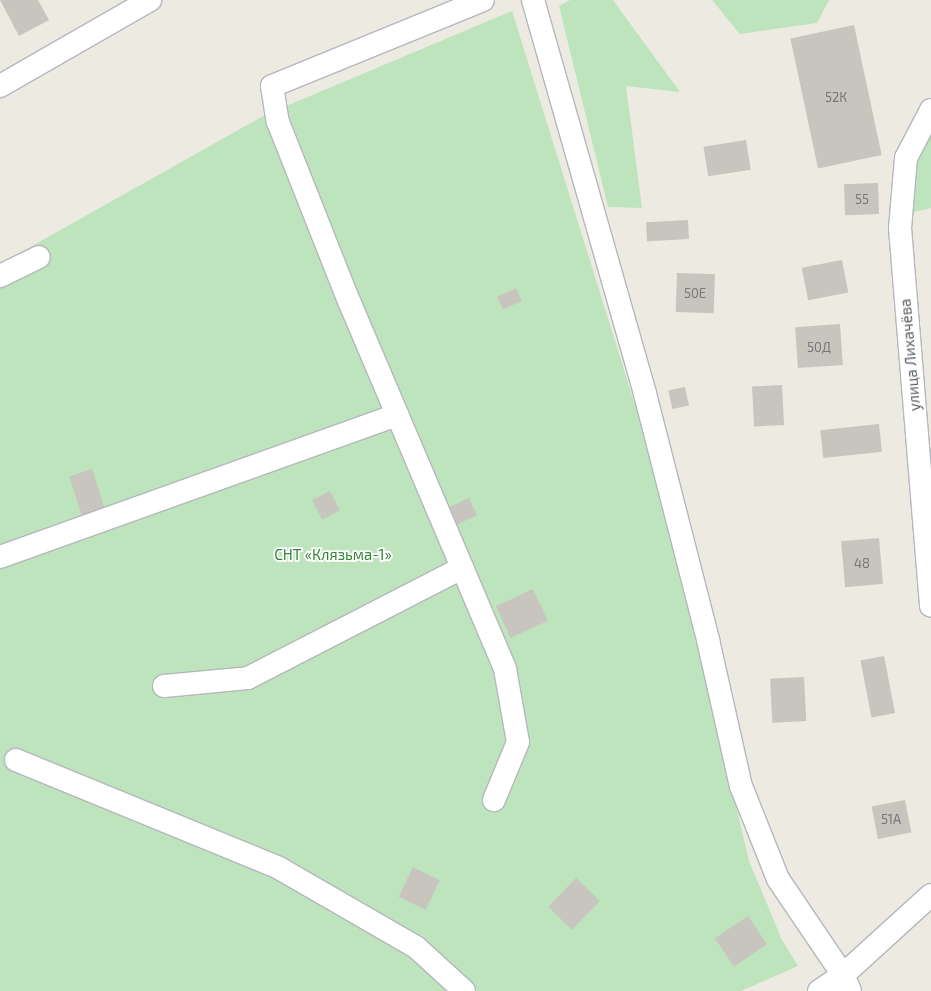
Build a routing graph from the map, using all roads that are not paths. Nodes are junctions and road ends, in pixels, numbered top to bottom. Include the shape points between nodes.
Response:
1 (150, 0) edge
2 (483, 0) edge
3 (533, 0) edge
4 (0, 86) edge
5 (931, 110) edge
6 (39, 257) dead end
7 (0, 276) edge
8 (397, 415) junction
9 (0, 557) edge
10 (462, 568) junction
11 (931, 606) edge
12 (164, 686) dead end
13 (16, 760) dead end
14 (494, 800) dead end
15 (931, 895) edge
16 (846, 983) edge
17 (464, 991) edge
18 (819, 991) edge

1 - 4 street
2 - 8 street via 272,86 278,122
3 - 16 street via 644,394 708,640 741,786 778,879
5 - 11 street, улица Лихачёва via 906,158 900,228
6 - 7 street
8 - 9 street
8 - 10 street
10 - 12 street via 248,678
10 - 14 street via 505,669 518,742
13 - 17 street via 279,868 416,947
15 - 16 street
16 - 18 street

